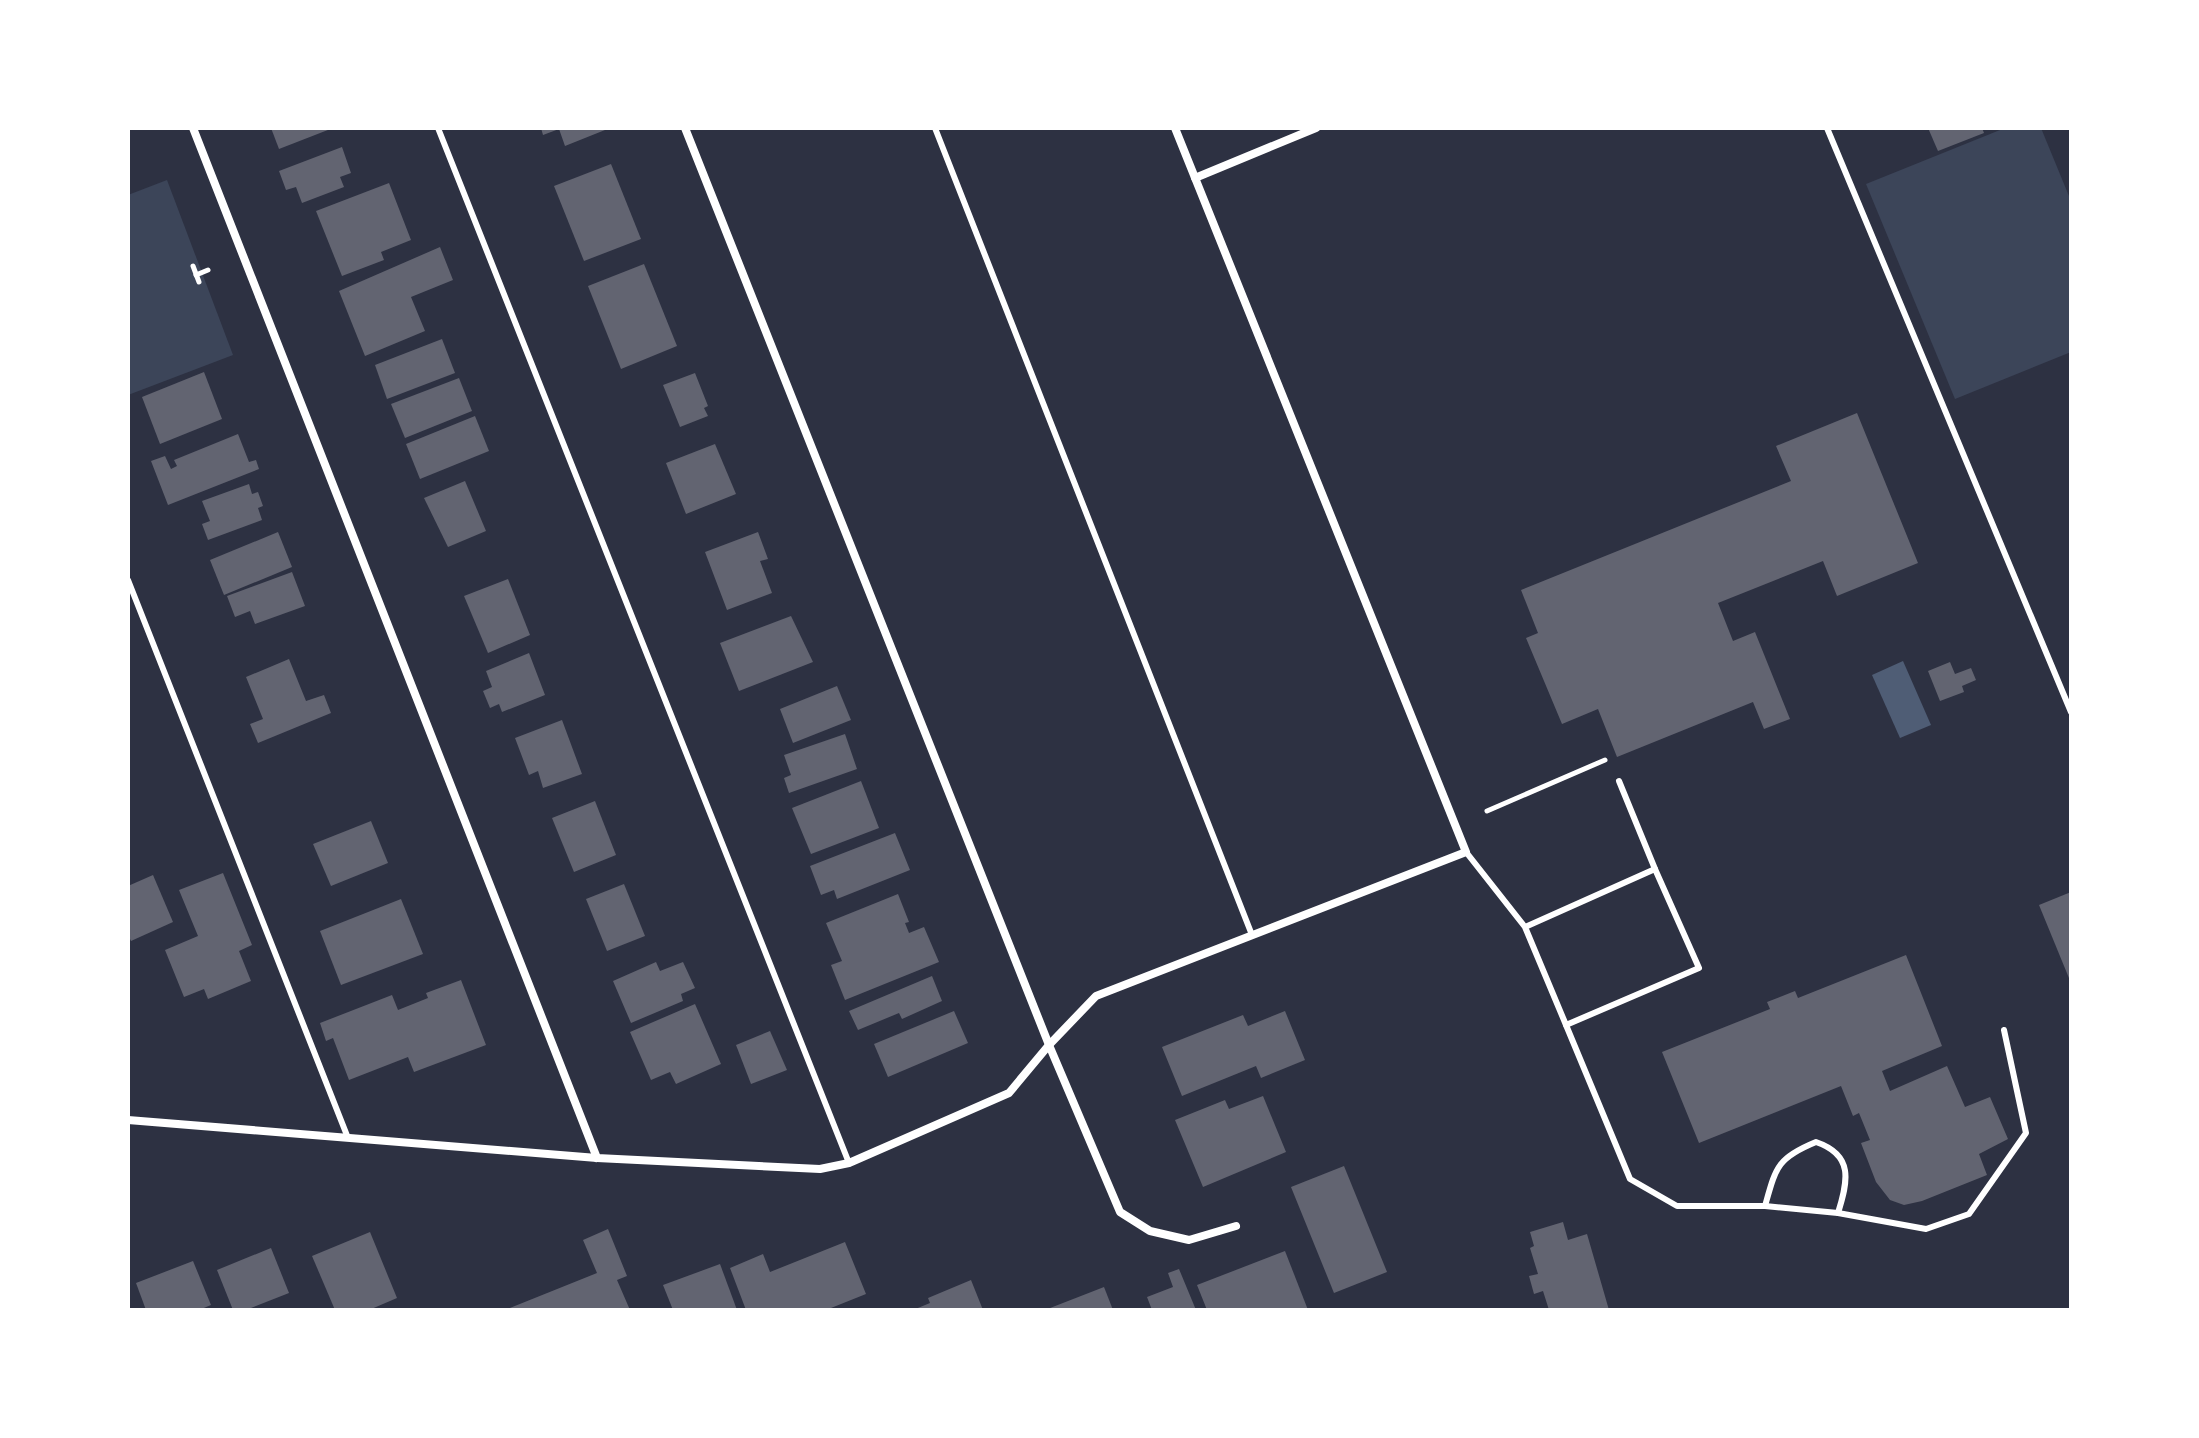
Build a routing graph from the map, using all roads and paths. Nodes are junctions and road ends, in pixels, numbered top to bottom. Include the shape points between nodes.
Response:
1 (193, 128) edge
2 (438, 128) edge
3 (685, 128) edge
4 (935, 128) edge
5 (1175, 128) edge
6 (1316, 128) edge
7 (1827, 128) edge
8 (1195, 178) junction
9 (193, 266) dead end
10 (208, 270) dead end
11 (196, 275) junction
12 (199, 282) dead end
13 (128, 580) edge
14 (2071, 712) edge
15 (1605, 760) dead end
16 (1619, 781) dead end
17 (1487, 811) dead end
18 (1466, 852) junction
19 (1655, 869) junction
20 (1525, 927) junction
21 (1252, 935) junction
22 (1566, 1025) junction
23 (2004, 1030) dead end
24 (1049, 1045) junction
25 (128, 1120) edge
26 (348, 1138) junction
27 (597, 1158) junction
28 (849, 1163) junction
29 (1765, 1206) junction
30 (1838, 1213) junction
31 (1236, 1226) dead end

1 - 27 street
2 - 28 lane
3 - 24 street
4 - 21 lane
5 - 8 street
6 - 8 street
7 - 14 lane
8 - 18 street
9 - 11 path
10 - 11 path
11 - 12 path
13 - 26 lane
15 - 17 path
16 - 19 lane
18 - 20 lane
18 - 21 street
19 - 20 lane
19 - 22 lane via 1699,968
20 - 22 lane
21 - 24 street via 1096,996
22 - 29 lane via 1630,1179 1677,1206
23 - 30 lane via 2026,1133 1969,1214 1926,1229
24 - 28 street via 1009,1093
24 - 31 street via 1120,1212 1150,1231 1189,1240
25 - 26 street
26 - 27 street
27 - 28 street via 820,1169
29 - 30 lane
29 - 30 lane via 1775,1171 1792,1152 1816,1142 1833,1148 1845,1167 1847,1185

